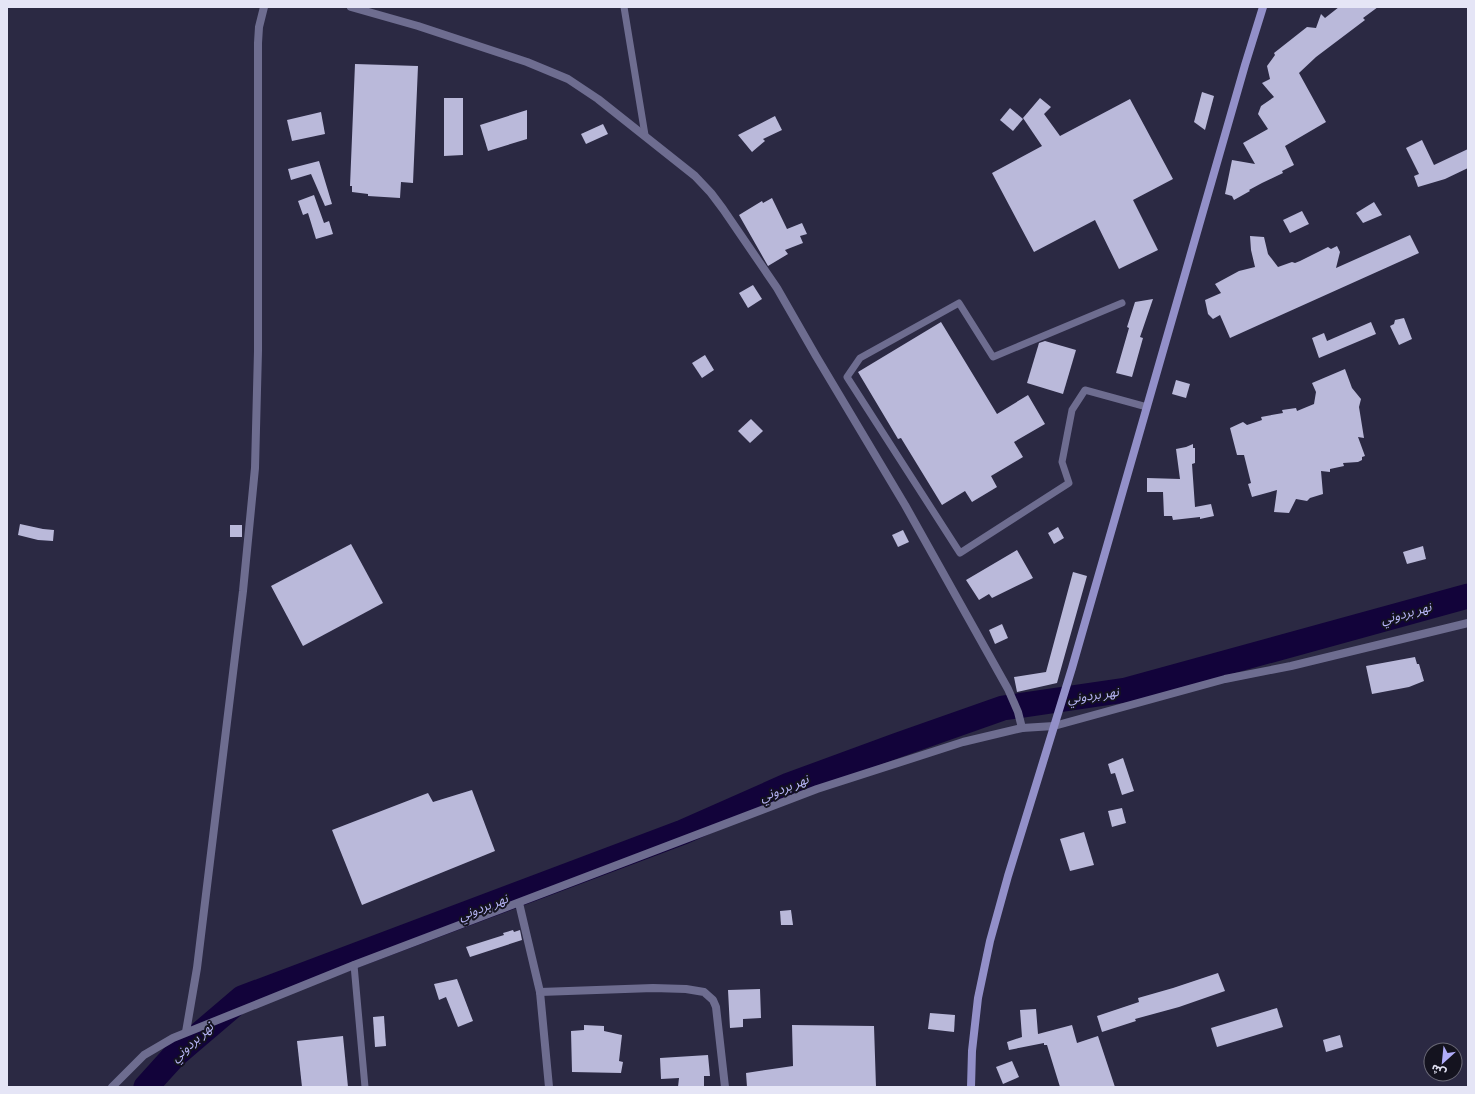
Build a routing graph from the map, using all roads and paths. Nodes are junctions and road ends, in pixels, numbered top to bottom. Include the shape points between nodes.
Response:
1 (264, 7) edge
2 (351, 7) edge
3 (624, 7) edge
4 (1263, 7) edge
5 (645, 135) junction
6 (1122, 303) dead end
7 (1147, 407) junction
8 (1468, 623) edge
9 (1054, 726) junction
10 (1022, 728) junction
11 (519, 903) junction
12 (354, 965) junction
13 (540, 992) junction
14 (186, 1032) junction
15 (112, 1087) edge
16 (365, 1087) edge
17 (549, 1087) edge
18 (725, 1087) edge
19 (971, 1087) edge

1 - 14 street via 258,43 258,351 255,468 243,591 197,968
2 - 5 street via 527,62 568,79
3 - 5 lane
4 - 7 main road
5 - 10 street via 695,176 711,193 773,282 905,505 1008,689
6 - 7 lane via 993,357 959,303 860,358 847,377 960,553 1069,483 1062,462 1072,410 1085,390
7 - 9 main road
8 - 9 street via 1291,666 1225,679
9 - 10 street
9 - 19 main road via 990,941 978,998
10 - 11 street via 963,742 816,788
11 - 12 street
11 - 13 street
12 - 14 street
12 - 16 lane
13 - 17 street
13 - 18 street via 653,988 704,992 713,1000 716,1007
14 - 15 street via 144,1055

